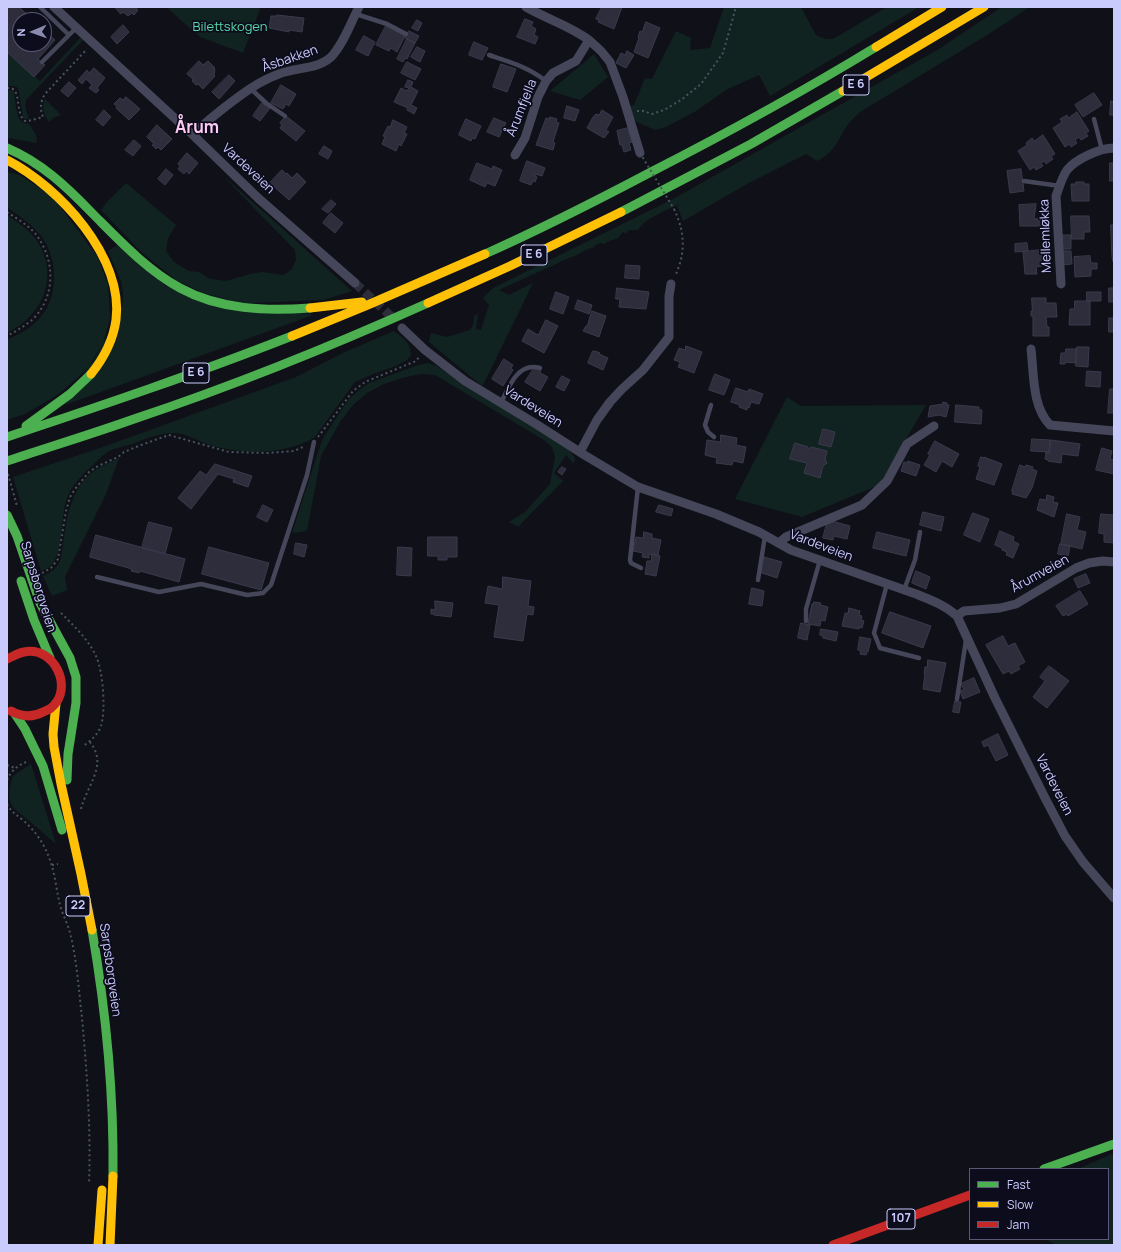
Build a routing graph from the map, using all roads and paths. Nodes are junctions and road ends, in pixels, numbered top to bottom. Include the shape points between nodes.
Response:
1 (40, 7) edge
2 (54, 7) edge
3 (526, 7) edge
4 (736, 7) edge
5 (942, 7) edge
6 (984, 7) edge
7 (357, 10) edge
8 (77, 27) junction
9 (406, 34) dead end
10 (69, 35) junction
11 (589, 40) junction
12 (93, 42) junction
13 (489, 55) dead end
14 (42, 62) dead end
15 (546, 81) junction
16 (7, 88) edge
17 (250, 88) junction
18 (623, 97) junction
19 (285, 116) dead end
20 (1094, 119) dead end
21 (193, 135) junction
22 (7, 148) edge
23 (1114, 148) edge
24 (1102, 150) junction
25 (640, 153) joint
26 (515, 156) dead end
27 (7, 160) edge
28 (7, 169) edge
29 (23, 169) junction
30 (1024, 181) dead end
31 (1060, 186) junction
32 (7, 212) edge
33 (355, 283) tunnel mouth
34 (671, 284) joint
35 (1061, 284) dead end
36 (380, 300) junction
37 (402, 328) tunnel mouth
38 (7, 336) edge
39 (1031, 349) dead end
40 (425, 350) junction
41 (540, 368) dead end
42 (501, 403) junction
43 (711, 405) dead end
44 (934, 426) dead end
45 (1114, 431) edge
46 (8, 436) edge
47 (714, 437) dead end
48 (314, 442) junction
49 (580, 452) junction
50 (7, 461) edge
51 (7, 470) edge
52 (638, 487) junction
53 (18, 508) dead end
54 (7, 515) edge
55 (7, 521) edge
56 (920, 532) dead end
57 (766, 536) junction
58 (778, 543) junction
59 (16, 560) dead end
60 (820, 560) junction
61 (1114, 562) edge
62 (641, 568) dead end
63 (19, 573) dead end
64 (41, 573) dead end
65 (97, 578) dead end
66 (758, 580) dead end
67 (887, 584) junction
68 (904, 590) junction
69 (957, 616) junction
70 (806, 621) dead end
71 (967, 637) junction
72 (50, 658) junction
73 (919, 658) dead end
74 (7, 659) edge
75 (957, 699) dead end
76 (56, 702) junction
77 (9, 710) edge
78 (90, 742) dead end
79 (30, 760) dead end
80 (7, 765) edge
81 (16, 768) junction
82 (7, 780) edge
83 (7, 804) edge
84 (81, 811) dead end
85 (73, 831) junction
86 (58, 864) dead end
87 (52, 865) junction
88 (1114, 898) edge
89 (100, 1060) dead end
90 (1114, 1144) edge
91 (1047, 1168) edge
92 (102, 1181) dead end
93 (89, 1190) dead end
94 (969, 1195) edge
95 (98, 1245) edge
96 (110, 1245) edge
97 (835, 1245) edge

1 - 10 lane
2 - 8 street, Vardeveien
3 - 11 street via 579,32
4 - 18 path via 723,53 701,84 681,100 652,114 637,111
5 - 36 main road, E 6 via 830,75 716,139 564,216
6 - 50 main road, E 6 via 786,125 680,182 532,256 401,315 280,365 117,425
7 - 9 lane
7 - 17 street, Åsbakken via 330,58 311,67 281,73
8 - 10 lane
8 - 12 street, Vardeveien
10 - 14 lane
11 - 15 street, Årumfjella via 576,61 553,73
11 - 18 street via 610,62
12 - 16 path via 45,94 41,102 43,117 28,121 22,119 16,93 12,88
12 - 21 street, Vardeveien
13 - 15 lane via 524,67
15 - 26 street, Årumfjella via 538,96 525,138
17 - 19 lane
17 - 21 street, Åsbakken
18 - 25 street
20 - 24 lane
21 - 33 street, Vardeveien via 258,198
22 - 36 main road, E 6 via 21,153 45,168 150,268 193,294 227,305 260,310 311,308
23 - 24 street, Mellemløkka
24 - 31 street, Mellemløkka via 1086,156 1068,170
25 - 34 path, bridge via 680,222 684,245 680,266
27 - 29 main road, E 6
28 - 29 main road
29 - 46 main road, E 6 via 54,192 87,230 112,278 117,302 111,342 94,369 71,393
30 - 31 lane
31 - 35 street, Mellemløkka via 1056,196
32 - 38 path via 24,223 40,240 48,256 51,274 42,307 24,327
34 - 49 street via 669,337 643,370 610,402
36 - 46 main road, E 6 via 202,371 104,406
37 - 40 street, Vardeveien
39 - 45 street via 1038,408 1050,425
40 - 42 street, Vardeveien via 465,381
40 - 48 path via 416,361 365,382 353,391
41 - 42 lane via 528,366 516,375
42 - 49 street, Vardeveien
43 - 47 lane via 705,425
44 - 58 street via 907,444 887,481 862,505 786,537
48 - 64 path via 294,451 229,452 169,435 124,452 89,472 74,489 66,511 58,559 51,568
48 - 65 lane via 307,474 271,585 263,593 247,595 201,584 159,592
49 - 52 street, Vardeveien
51 - 53 path
52 - 57 street, Vardeveien via 716,514
52 - 62 lane via 630,560
54 - 85 main road, 22 via 15,530 40,604 71,661 76,677 75,706 66,771 74,811
55 - 59 main road, Sarpsborgveien
56 - 68 lane via 915,560
57 - 58 street, Vardeveien
57 - 66 lane
58 - 60 street, Vardeveien
60 - 67 street, Vardeveien
60 - 70 lane via 806,610
61 - 69 street, Årumveien via 1089,563 1076,568 1016,604 964,611
63 - 72 main road, Sarpsborgveien / 22 via 30,614
67 - 68 street, Vardeveien
67 - 73 lane via 874,633 880,648
68 - 69 street, Vardeveien via 932,600
69 - 71 street, Vardeveien
71 - 75 lane
71 - 88 street, Vardeveien via 1065,836
72 - 74 main road via 33,651 23,651
72 - 76 main road, 22 via 60,674 62,684
76 - 77 main road, 22 via 50,709 33,717
76 - 85 main road, Sarpsborgveien / 22 via 54,747
77 - 89 main road, Sarpsborgveien / 22 via 25,729 43,766 65,838 84,938
78 - 84 path via 97,757 96,767
79 - 81 path
80 - 81 path
81 - 82 path
83 - 87 path via 41,842
85 - 96 main road, Sarpsborgveien / 22 via 94,944 108,1051 113,1137
86 - 87 path
87 - 93 path via 61,907 71,937 80,1000 90,1132
90 - 91 main road
92 - 95 main road
94 - 97 main road, 107

